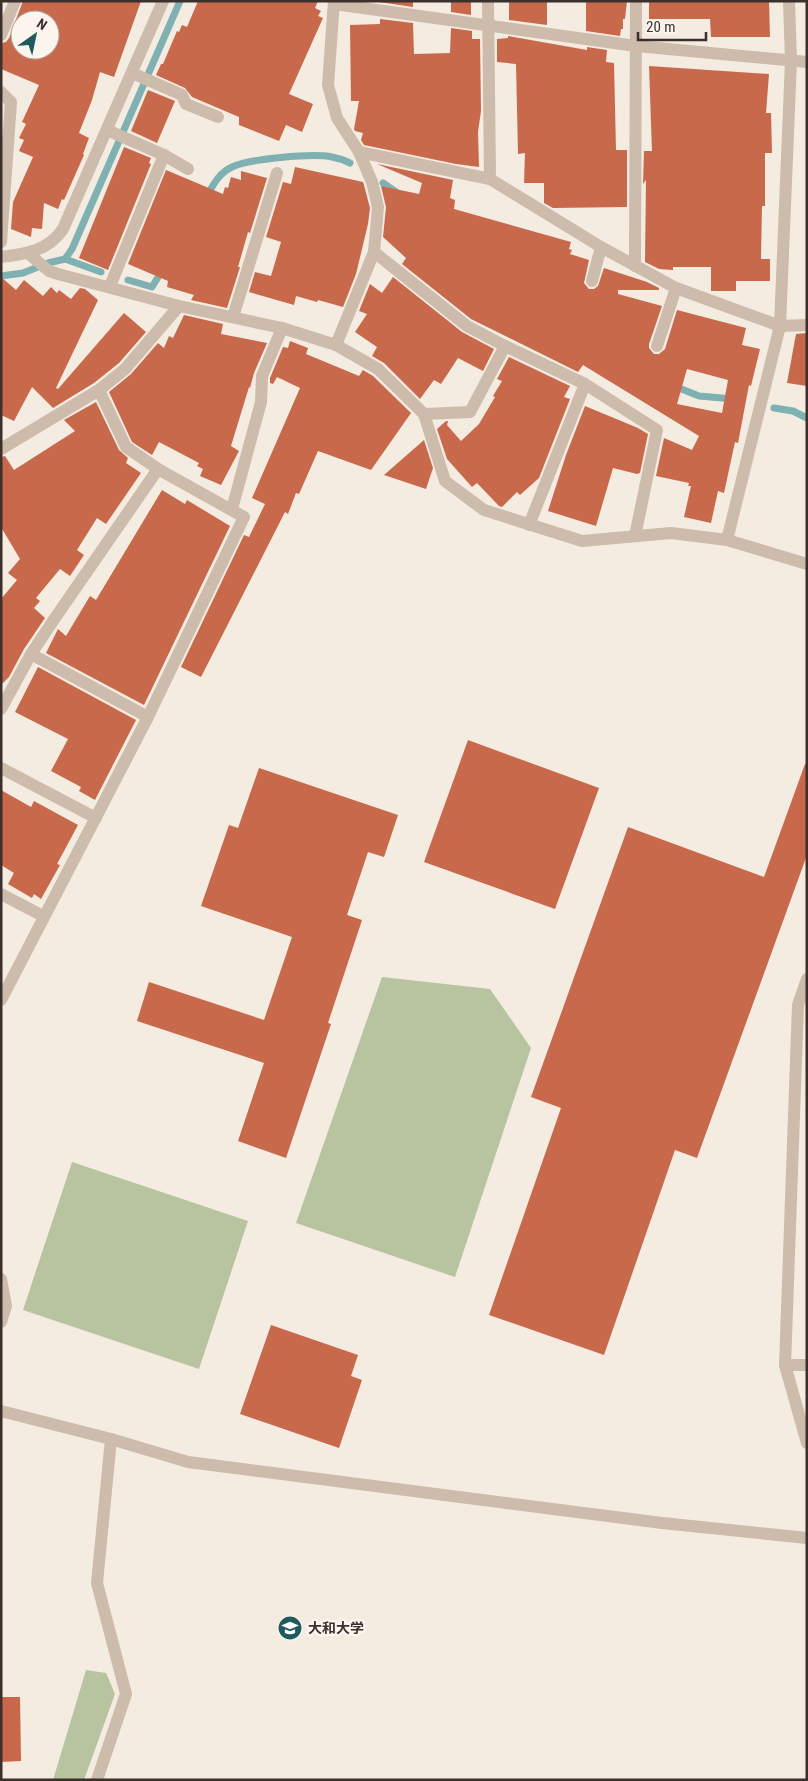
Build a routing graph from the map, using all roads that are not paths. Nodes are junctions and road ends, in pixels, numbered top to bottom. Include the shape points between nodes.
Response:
1 (15, 1) edge
2 (163, 1) edge
3 (488, 1) edge
4 (636, 1) edge
5 (789, 1) edge
6 (334, 3) edge
7 (489, 26) junction
8 (1, 35) edge
9 (636, 46) junction
10 (791, 61) junction
11 (807, 62) edge
12 (136, 74) junction
13 (1, 92) edge
14 (218, 117) dead end
15 (110, 132) junction
16 (359, 152) junction
17 (164, 155) junction
18 (188, 169) dead end
19 (277, 173) dead end
20 (490, 178) junction
21 (1, 242) edge
22 (602, 247) junction
23 (374, 252) junction
24 (1, 256) edge
25 (33, 257) junction
26 (635, 266) junction
27 (592, 281) dead end
28 (110, 286) junction
29 (676, 288) junction
30 (180, 306) junction
31 (233, 317) junction
32 (780, 326) junction
33 (807, 326) edge
34 (282, 328) junction
35 (336, 345) junction
36 (505, 346) junction
37 (658, 346) dead end
38 (586, 384) junction
39 (99, 390) junction
40 (424, 414) junction
41 (1, 449) edge
42 (158, 469) junction
43 (232, 509) junction
44 (529, 524) junction
45 (635, 536) junction
46 (727, 540) junction
47 (807, 564) edge
48 (31, 654) junction
49 (1, 708) edge
50 (148, 717) junction
51 (1, 768) edge
52 (96, 818) junction
53 (1, 894) edge
54 (43, 916) junction
55 (807, 978) edge
56 (1, 1000) edge
57 (1, 1279) edge
58 (1, 1322) edge
59 (785, 1365) junction
60 (807, 1365) edge
61 (1, 1410) edge
62 (111, 1439) junction
63 (807, 1443) edge
64 (807, 1538) edge
65 (97, 1780) edge

1 - 8 street
2 - 12 street
3 - 7 street
4 - 9 street
5 - 10 street
6 - 7 street
6 - 16 street via 328,85 337,118
7 - 9 street
7 - 20 street
9 - 10 street
9 - 26 street
10 - 11 street
10 - 32 street
12 - 14 street via 182,95 186,104
12 - 15 street
13 - 21 street via 11,102
15 - 17 street
15 - 25 street via 63,229 54,241
16 - 20 street
16 - 23 street via 378,207
17 - 18 street
17 - 28 street
19 - 31 street
20 - 22 street
22 - 26 street
22 - 27 street
23 - 35 street
23 - 36 street via 467,326
24 - 25 street
25 - 28 street via 49,271
26 - 29 street
28 - 30 street
29 - 32 street
29 - 37 street
30 - 31 street
30 - 39 street via 125,369
31 - 34 street
32 - 33 street
32 - 46 street
34 - 35 street
34 - 43 street via 262,376 262,402
35 - 40 street via 378,369
36 - 38 street
36 - 40 street via 470,412
38 - 44 street
38 - 45 street via 657,430
39 - 41 street
39 - 42 street via 126,447
40 - 44 street via 445,482 484,510
42 - 43 street
42 - 48 street
43 - 50 street via 244,517
44 - 45 street via 582,542
45 - 46 street via 671,533
46 - 47 street
48 - 49 street
48 - 50 street
50 - 52 street
51 - 52 street
52 - 54 street
53 - 54 street
54 - 56 street
55 - 59 street via 798,1005
57 - 58 street via 6,1306
59 - 60 street
59 - 63 street
61 - 62 street
62 - 64 street via 188,1462 662,1523
62 - 65 street via 97,1582 126,1694

